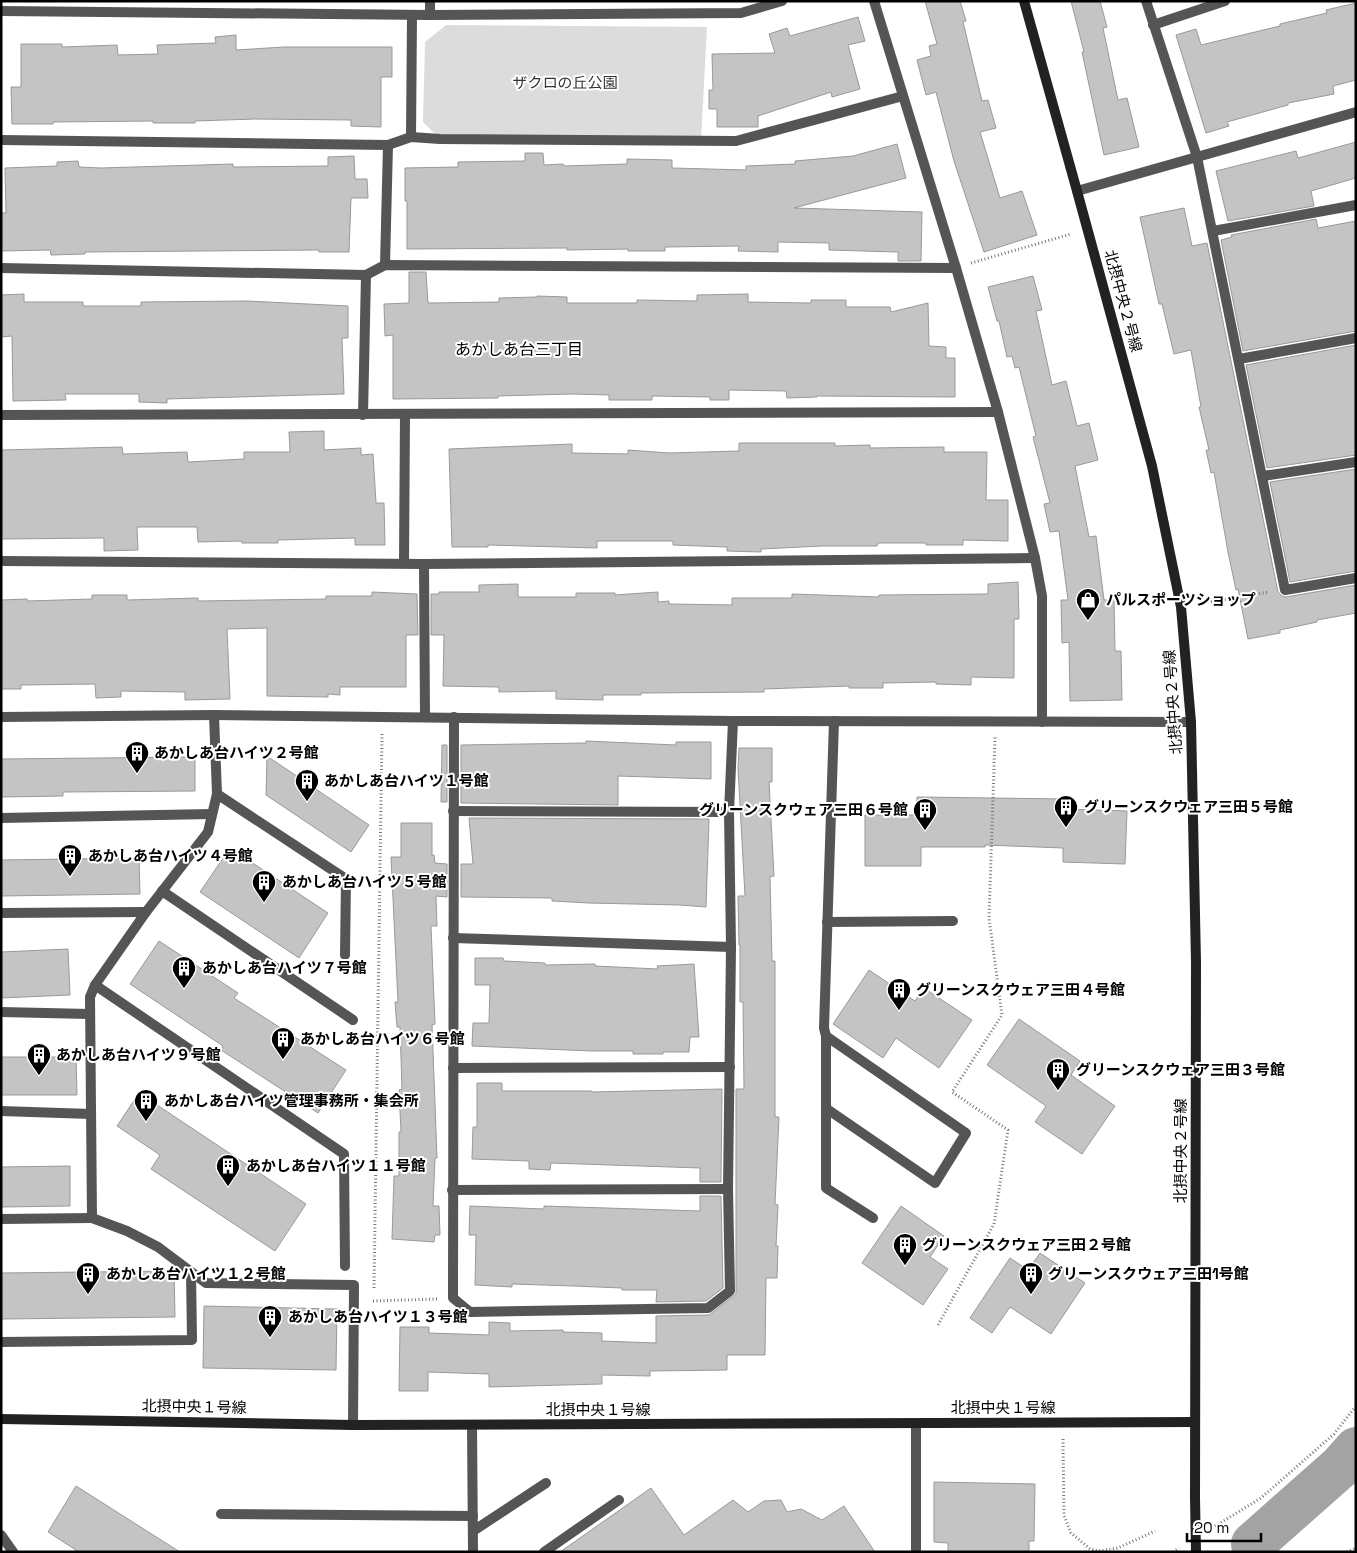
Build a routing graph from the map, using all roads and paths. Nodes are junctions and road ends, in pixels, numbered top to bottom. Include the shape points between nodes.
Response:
1 (430, 1) edge
2 (782, 1) edge
3 (874, 1) edge
4 (1024, 1) edge
5 (1146, 1) edge
6 (1225, 1) edge
7 (1, 11) edge
8 (412, 15) junction
9 (430, 15) junction
10 (1153, 25) junction
11 (903, 96) junction
12 (1356, 112) edge
13 (411, 137) junction
14 (1, 140) edge
15 (388, 145) junction
16 (1197, 157) junction
17 (1078, 191) junction
18 (1356, 206) edge
19 (1088, 229) junction
20 (1213, 231) junction
21 (386, 265) junction
22 (1, 268) edge
23 (956, 268) junction
24 (366, 275) junction
25 (1356, 338) edge
26 (1239, 359) junction
27 (998, 412) junction
28 (405, 414) junction
29 (1, 415) edge
30 (364, 415) junction
31 (1356, 462) edge
32 (1263, 476) junction
33 (1035, 558) junction
34 (1, 561) edge
35 (404, 564) junction
36 (424, 564) junction
37 (1356, 578) edge
38 (1285, 590) junction
39 (1181, 607) junction
40 (214, 715) junction
41 (1, 717) edge
42 (382, 717) junction
43 (425, 717) junction
44 (454, 718) junction
45 (733, 721) junction
46 (834, 721) junction
47 (995, 721) junction
48 (1042, 722) junction
49 (1191, 722) junction
50 (217, 794) junction
51 (454, 811) junction
52 (729, 812) junction
53 (212, 814) junction
54 (1, 818) edge
55 (162, 890) junction
56 (146, 912) junction
57 (1, 913) edge
58 (953, 921) dead end
59 (828, 922) junction
60 (453, 938) junction
61 (731, 947) junction
62 (345, 955) dead end
63 (95, 985) junction
64 (1, 1012) edge
65 (90, 1014) junction
66 (354, 1020) dead end
67 (826, 1036) junction
68 (730, 1067) junction
69 (453, 1068) junction
70 (827, 1109) junction
71 (1, 1111) edge
72 (91, 1114) junction
73 (728, 1189) junction
74 (452, 1190) junction
75 (92, 1218) junction
76 (873, 1218) dead end
77 (1, 1219) edge
78 (345, 1266) dead end
79 (191, 1272) junction
80 (374, 1291) dead end
81 (453, 1298) junction
82 (373, 1310) dead end
83 (938, 1325) dead end
84 (1, 1342) edge
85 (1356, 1406) edge
86 (1, 1419) edge
87 (1195, 1422) junction
88 (1063, 1423) junction
89 (916, 1424) junction
90 (353, 1425) junction
91 (472, 1425) junction
92 (546, 1483) dead end
93 (619, 1500) dead end
94 (220, 1514) dead end
95 (473, 1516) junction
96 (473, 1531) junction
97 (1155, 1531) dead end
98 (1205, 1532) dead end
99 (1, 1536) edge
100 (1180, 1547) dead end
101 (1356, 1548) edge
102 (13, 1552) edge
103 (472, 1552) edge
104 (544, 1552) edge
105 (916, 1552) edge
106 (1098, 1552) edge
107 (1172, 1552) edge
108 (1196, 1552) edge
109 (1347, 1552) edge

1 - 9 street
2 - 9 street via 740,13
3 - 11 street
4 - 17 street, 北摂中央２号線
5 - 10 street
6 - 10 street
7 - 8 street
8 - 9 street
8 - 13 street
10 - 16 street
11 - 13 street via 736,141
11 - 23 street
12 - 16 street
13 - 15 street
14 - 15 street
15 - 21 street
16 - 17 street
16 - 20 street
17 - 19 street, 北摂中央２号線
18 - 20 street
19 - 23 path
19 - 39 street, 北摂中央２号線 via 1152,466
20 - 26 street
21 - 23 street
21 - 24 street
22 - 24 street
23 - 27 street
24 - 30 street
25 - 26 street
26 - 32 street
27 - 28 street
27 - 33 street
28 - 30 street
28 - 35 street
29 - 30 street
31 - 32 street
32 - 38 street
33 - 36 street
33 - 48 street via 1042,596
34 - 35 street
35 - 36 street
36 - 43 street
37 - 38 street
38 - 39 path
39 - 49 street, 北摂中央２号線
40 - 41 street
40 - 42 street
40 - 50 street
42 - 43 street
42 - 80 path
43 - 44 street
44 - 45 street
44 - 51 street
45 - 46 street
45 - 52 street
46 - 47 street
46 - 59 street
47 - 48 street
47 - 83 path via 988,918 1002,1014 952,1092 1008,1130 994,1224
48 - 49 street
49 - 87 street, 北摂中央２号線 via 1196,962
50 - 53 street
50 - 62 street via 346,879
51 - 52 street
51 - 60 street
52 - 61 street
53 - 54 street
53 - 55 street via 208,832
55 - 56 street
55 - 66 street
56 - 57 street
56 - 63 street
58 - 59 street
59 - 67 street
60 - 61 street
60 - 69 street
61 - 68 street
63 - 65 street via 90,997
63 - 78 street via 344,1154
64 - 65 street
65 - 72 street
67 - 70 street
67 - 70 street via 966,1133 935,1183
68 - 69 street
68 - 73 street
69 - 74 street
70 - 76 street via 826,1188
71 - 72 street
72 - 75 street
73 - 74 street
73 - 81 street via 730,1291 708,1308 470,1312
74 - 81 street
75 - 77 street
75 - 79 street via 158,1247
79 - 84 street via 192,1340
79 - 90 street via 206,1284 354,1285
81 - 82 path via 373,1301
85 - 98 path via 1334,1434 1261,1498
86 - 90 street, 北摂中央１号線
87 - 88 street, 北摂中央１号線
87 - 108 street, 北摂中央２号線, bridge
88 - 89 street, 北摂中央１号線
88 - 106 path via 1064,1515 1071,1533
89 - 91 street, 北摂中央１号線
89 - 105 street
90 - 91 street, 北摂中央１号線
91 - 95 street
92 - 96 street
93 - 104 street
94 - 95 street
95 - 96 street
96 - 103 street
97 - 106 path via 1118,1548
99 - 102 street
100 - 107 path
101 - 109 path

